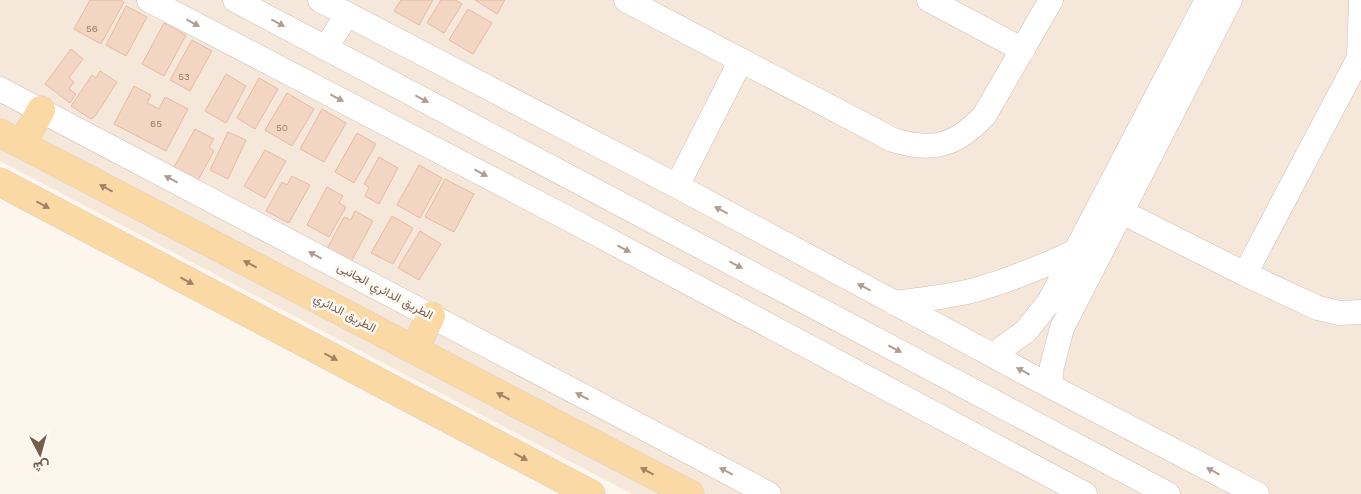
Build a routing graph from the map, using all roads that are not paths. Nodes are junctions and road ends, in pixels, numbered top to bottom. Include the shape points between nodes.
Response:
1 (149, 0) edge
2 (235, 0) edge
3 (320, 0) edge
4 (626, 0) edge
5 (929, 0) edge
6 (1052, 0) edge
7 (1207, 0) edge
8 (1230, 0) edge
9 (1360, 0) edge
10 (347, 14) junction
11 (326, 48) junction
12 (1023, 50) junction
13 (1360, 56) edge
14 (741, 60) junction
15 (0, 89) edge
16 (41, 110) junction
17 (11, 139) edge
18 (0, 182) edge
19 (587, 186) junction
20 (678, 186) junction
21 (1122, 212) junction
22 (567, 218) junction
23 (1076, 251) junction
24 (1245, 274) junction
25 (894, 303) junction
26 (1361, 312) edge
27 (431, 316) junction
28 (414, 350) junction
29 (993, 355) junction
30 (1050, 386) junction
31 (975, 392) junction
32 (956, 426) junction
33 (591, 494) edge
34 (690, 494) edge
35 (769, 494) edge
36 (1085, 494) edge
37 (1168, 494) edge
38 (1256, 494) edge

1 -> 22 street
2 -> 11 street
3 - 10 street
4 - 14 street
5 - 12 street
6 - 12 street
7 - 23 street
8 - 21 street
9 - 13 street
10 - 11 street
10 - 20 street
11 -> 19 street
12 - 14 street via 984,116 970,131 952,141 932,146 912,146 893,140
13 - 24 street
14 - 20 street
15 - 16 street, الطريق الدائري الجانبى
16 - 17 main road
27 -> 16 street, الطريق الدائري الجانبى
28 -> 17 main road, الطريق الدائري
18 -> 33 main road
19 - 22 street
19 -> 31 street
25 -> 20 street
21 - 24 street
21 - 30 street via 1062,328
22 -> 32 street
23 - 25 street via 1042,267 970,291
23 - 29 street via 1038,318
24 - 26 street via 1318,308 1339,314
25 - 29 street
27 - 28 main road
35 -> 27 street, الطريق الدائري الجانبى
34 -> 28 main road, الطريق الدائري
30 -> 29 street
38 -> 30 street
31 - 32 street
31 - 37 street
32 - 36 street

